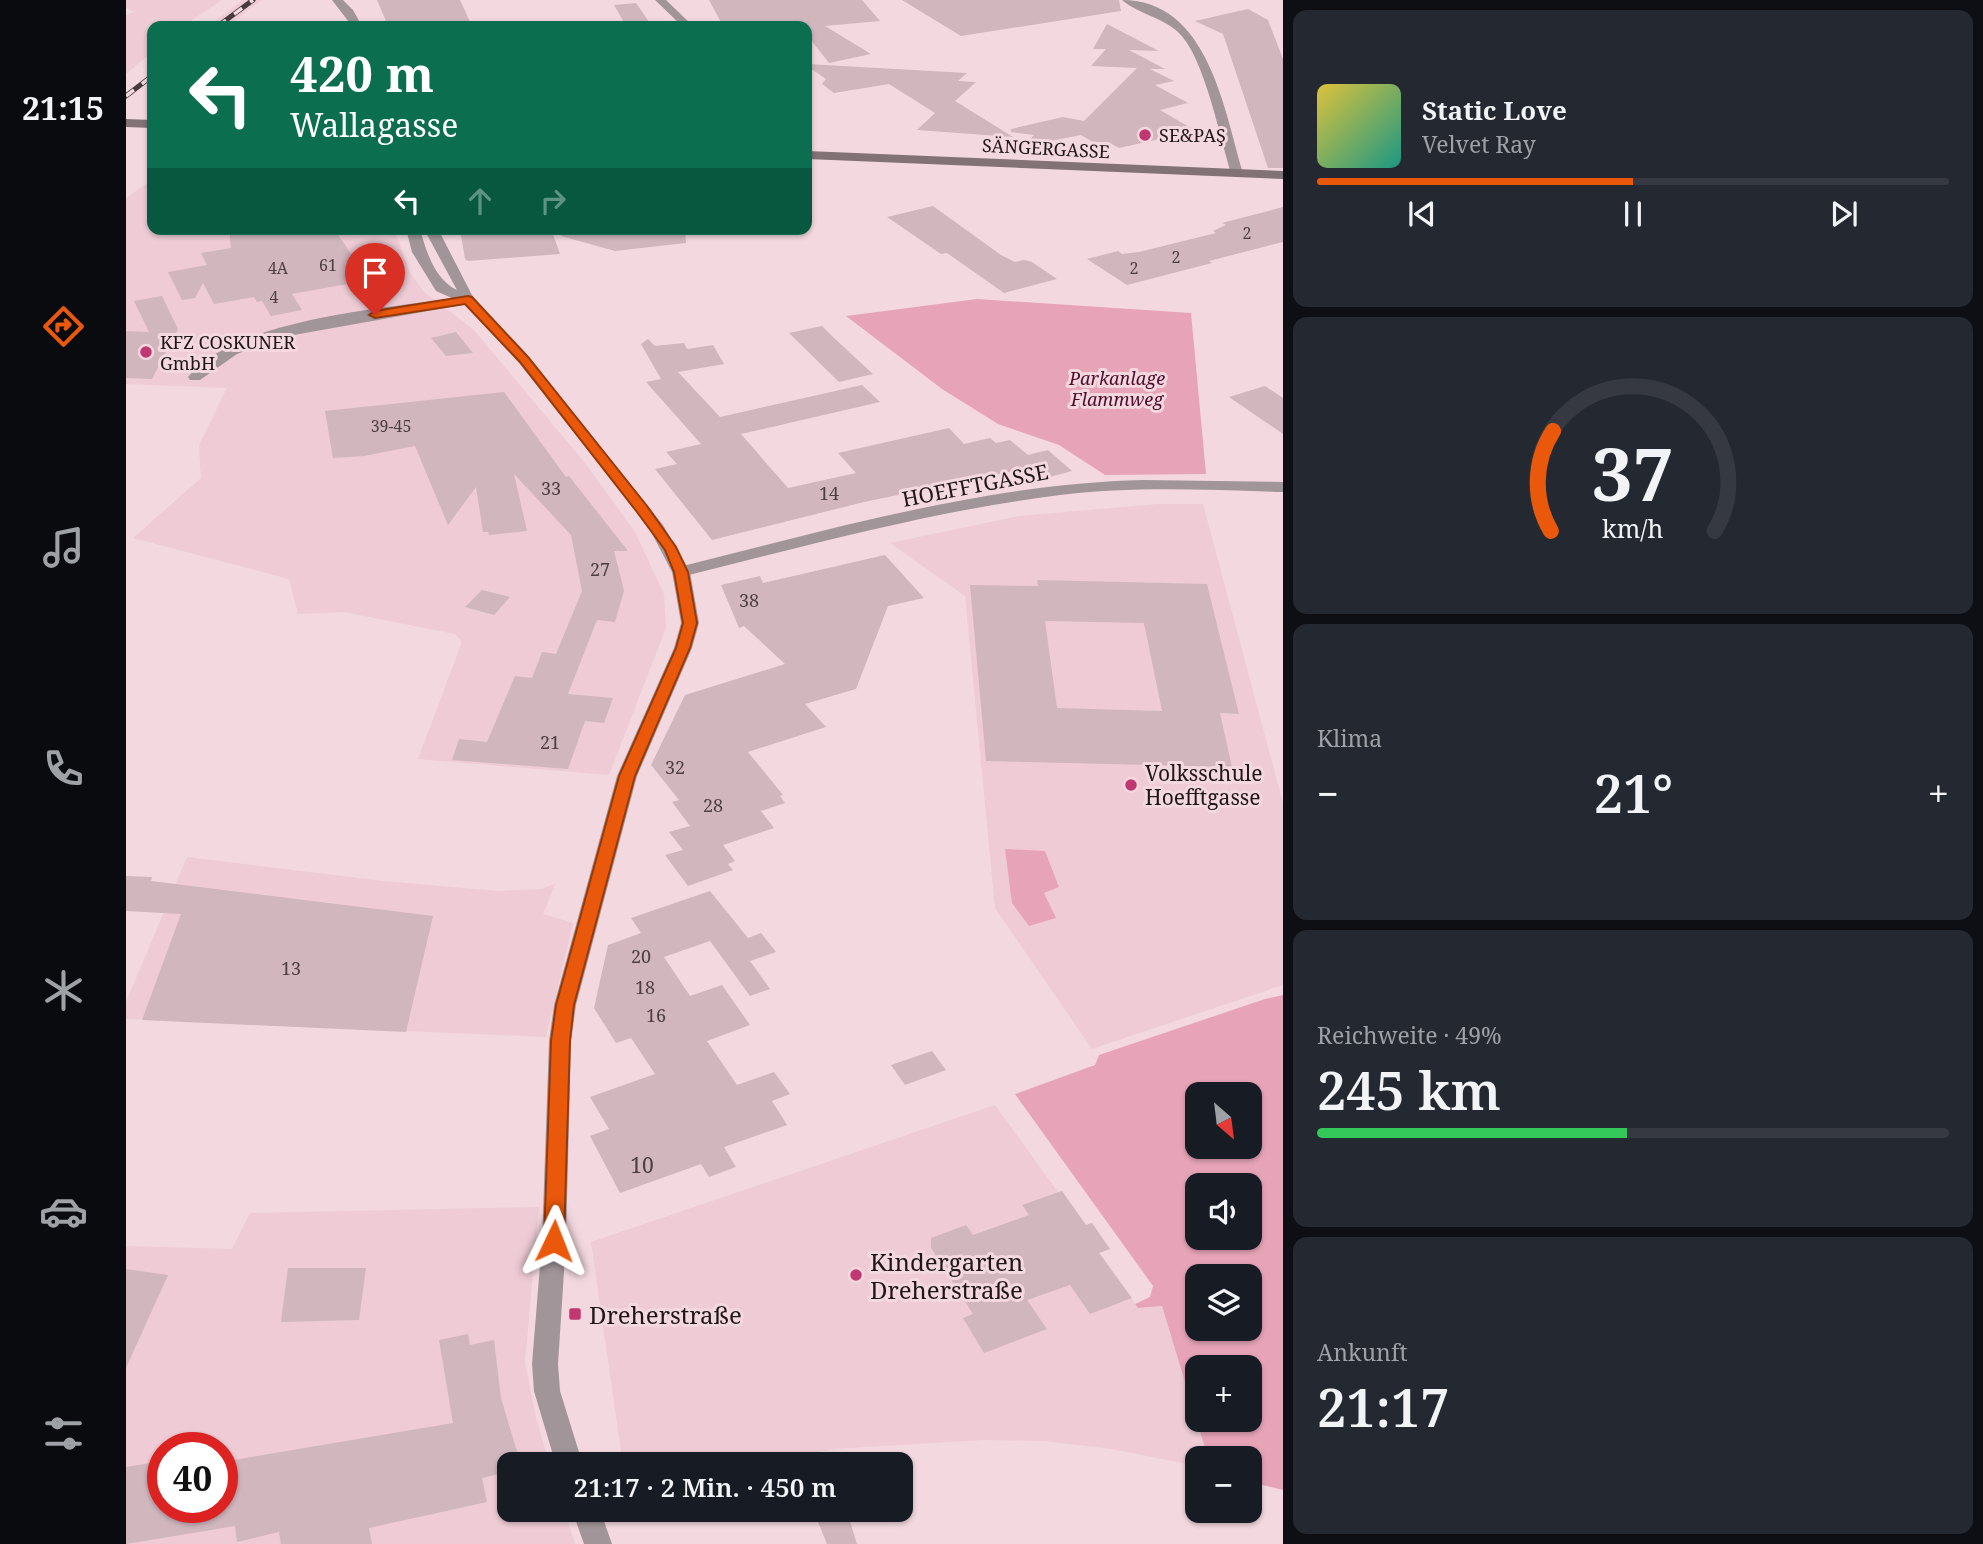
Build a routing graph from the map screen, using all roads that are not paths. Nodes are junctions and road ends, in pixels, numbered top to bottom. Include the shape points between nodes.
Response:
1 (337, 0) edge
2 (660, 0) edge
3 (1127, 0) edge
4 (354, 21) edge
5 (683, 21) edge
6 (126, 123) edge
7 (147, 124) edge
8 (812, 155) edge
9 (1237, 173) junction
10 (1283, 175) edge
11 (415, 235) edge
12 (433, 235) edge
13 (468, 300) junction
14 (488, 321) joint
15 (195, 377) dead end
16 (1283, 487) edge
17 (681, 572) junction
18 (566, 1452) edge
19 (590, 1522) edge
20 (598, 1544) edge

1 - 4 street
2 - 5 street
3 - 9 street via 1187,34 1199,56
6 - 7 main road
8 - 9 main road, SÄNGERGASSE
9 - 10 main road, SÄNGERGASSE
11 - 13 street via 423,260 442,288
12 - 13 street
13 - 14 street
13 - 15 street via 308,325 258,338 213,360
14 - 17 street via 655,525
16 - 17 street, HOEFFTGASSE via 1137,485 1063,490 982,502
17 - 18 street via 690,623 627,776 565,1005 560,1041 545,1364 547,1391
19 - 20 street

